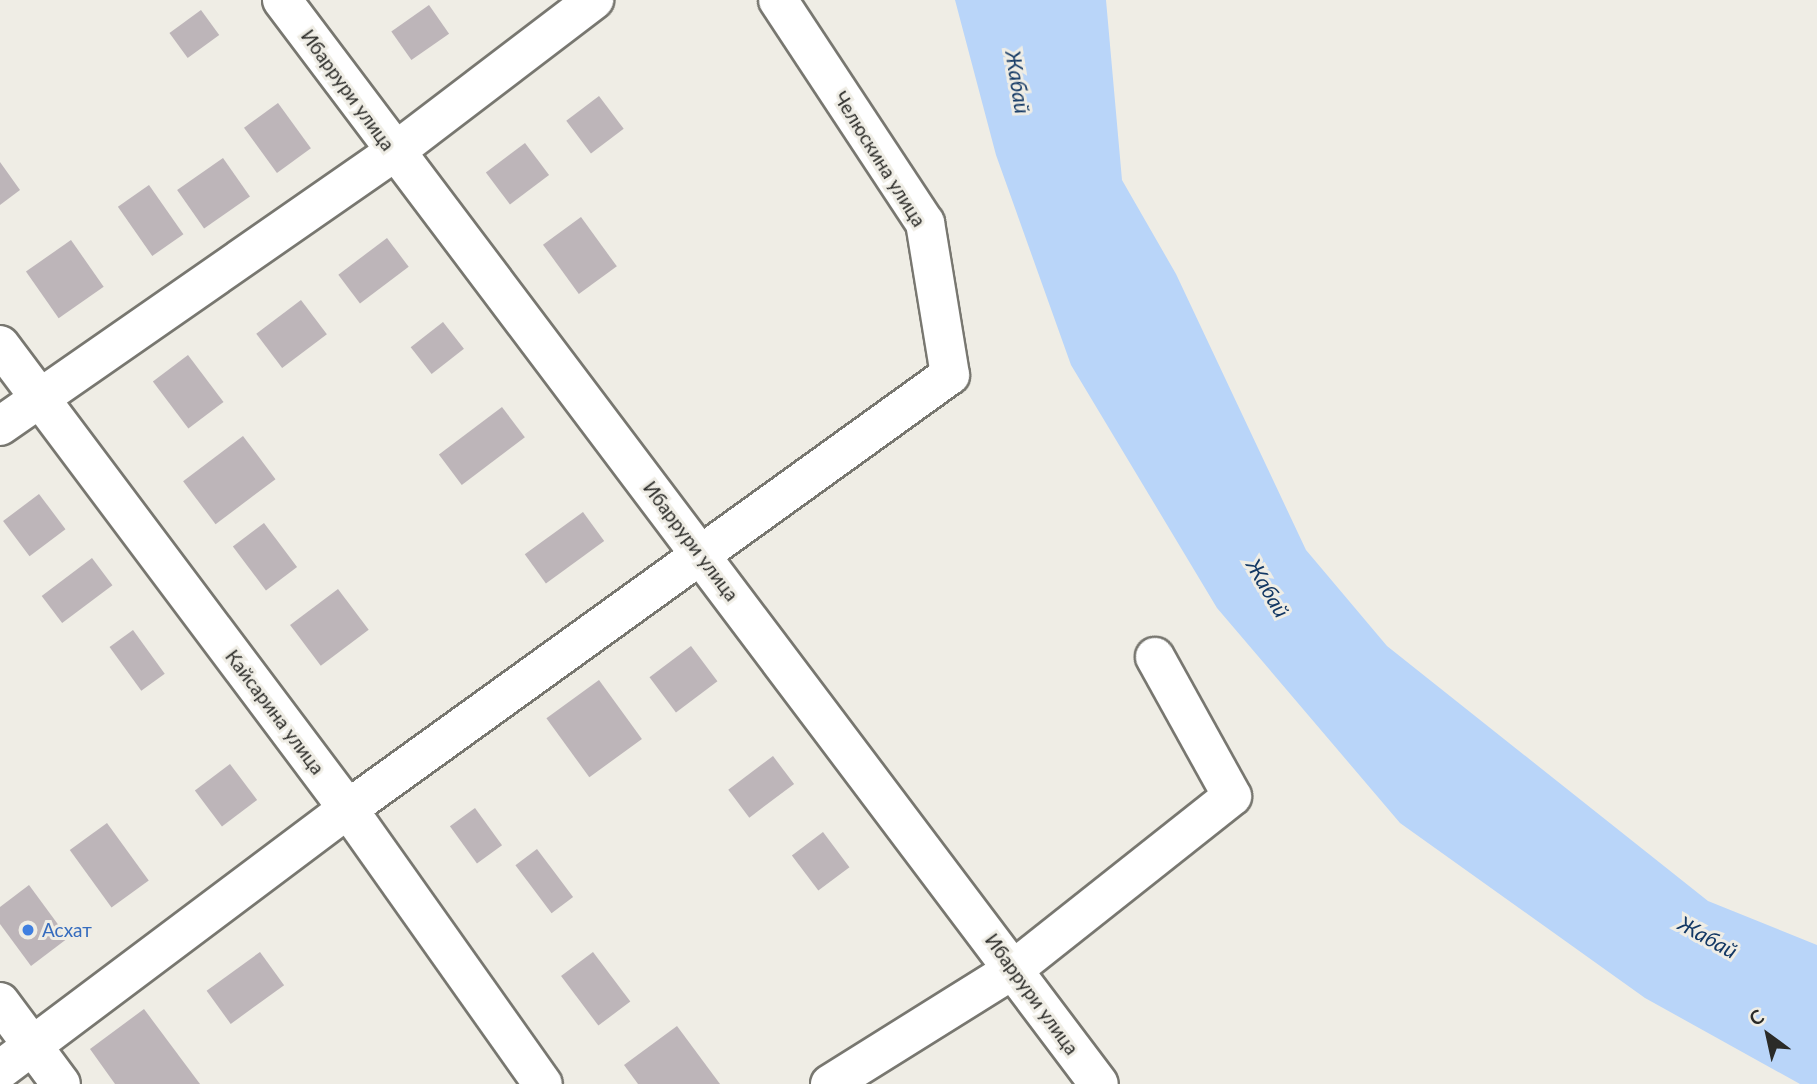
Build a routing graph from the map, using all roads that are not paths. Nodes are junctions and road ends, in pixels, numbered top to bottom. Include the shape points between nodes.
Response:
1 (282, 0) edge
2 (594, 0) edge
3 (778, 0) edge
4 (393, 153) junction
5 (0, 345) edge
6 (38, 397) junction
7 (0, 426) edge
8 (702, 554) junction
9 (1155, 657) dead end
10 (348, 809) junction
11 (1014, 969) junction
12 (0, 1002) edge
13 (32, 1045) junction
14 (0, 1070) edge
15 (61, 1084) edge
16 (543, 1084) edge
17 (830, 1084) edge
18 (1098, 1084) edge

1 - 4 street, Ибаррури улица
2 - 4 street
3 - 8 street, Челюскина улица via 925,223 950,375
4 - 6 street
4 - 8 street, Ибаррури улица
5 - 6 street, Кайсарина улица
6 - 7 street
6 - 10 street, Кайсарина улица
8 - 10 street
8 - 11 street, Ибаррури улица
9 - 11 street via 1232,796
10 - 13 street
10 - 16 street, Кайсарина улица
11 - 17 street
11 - 18 street, Ибаррури улица
12 - 13 street
13 - 14 street
13 - 15 street

